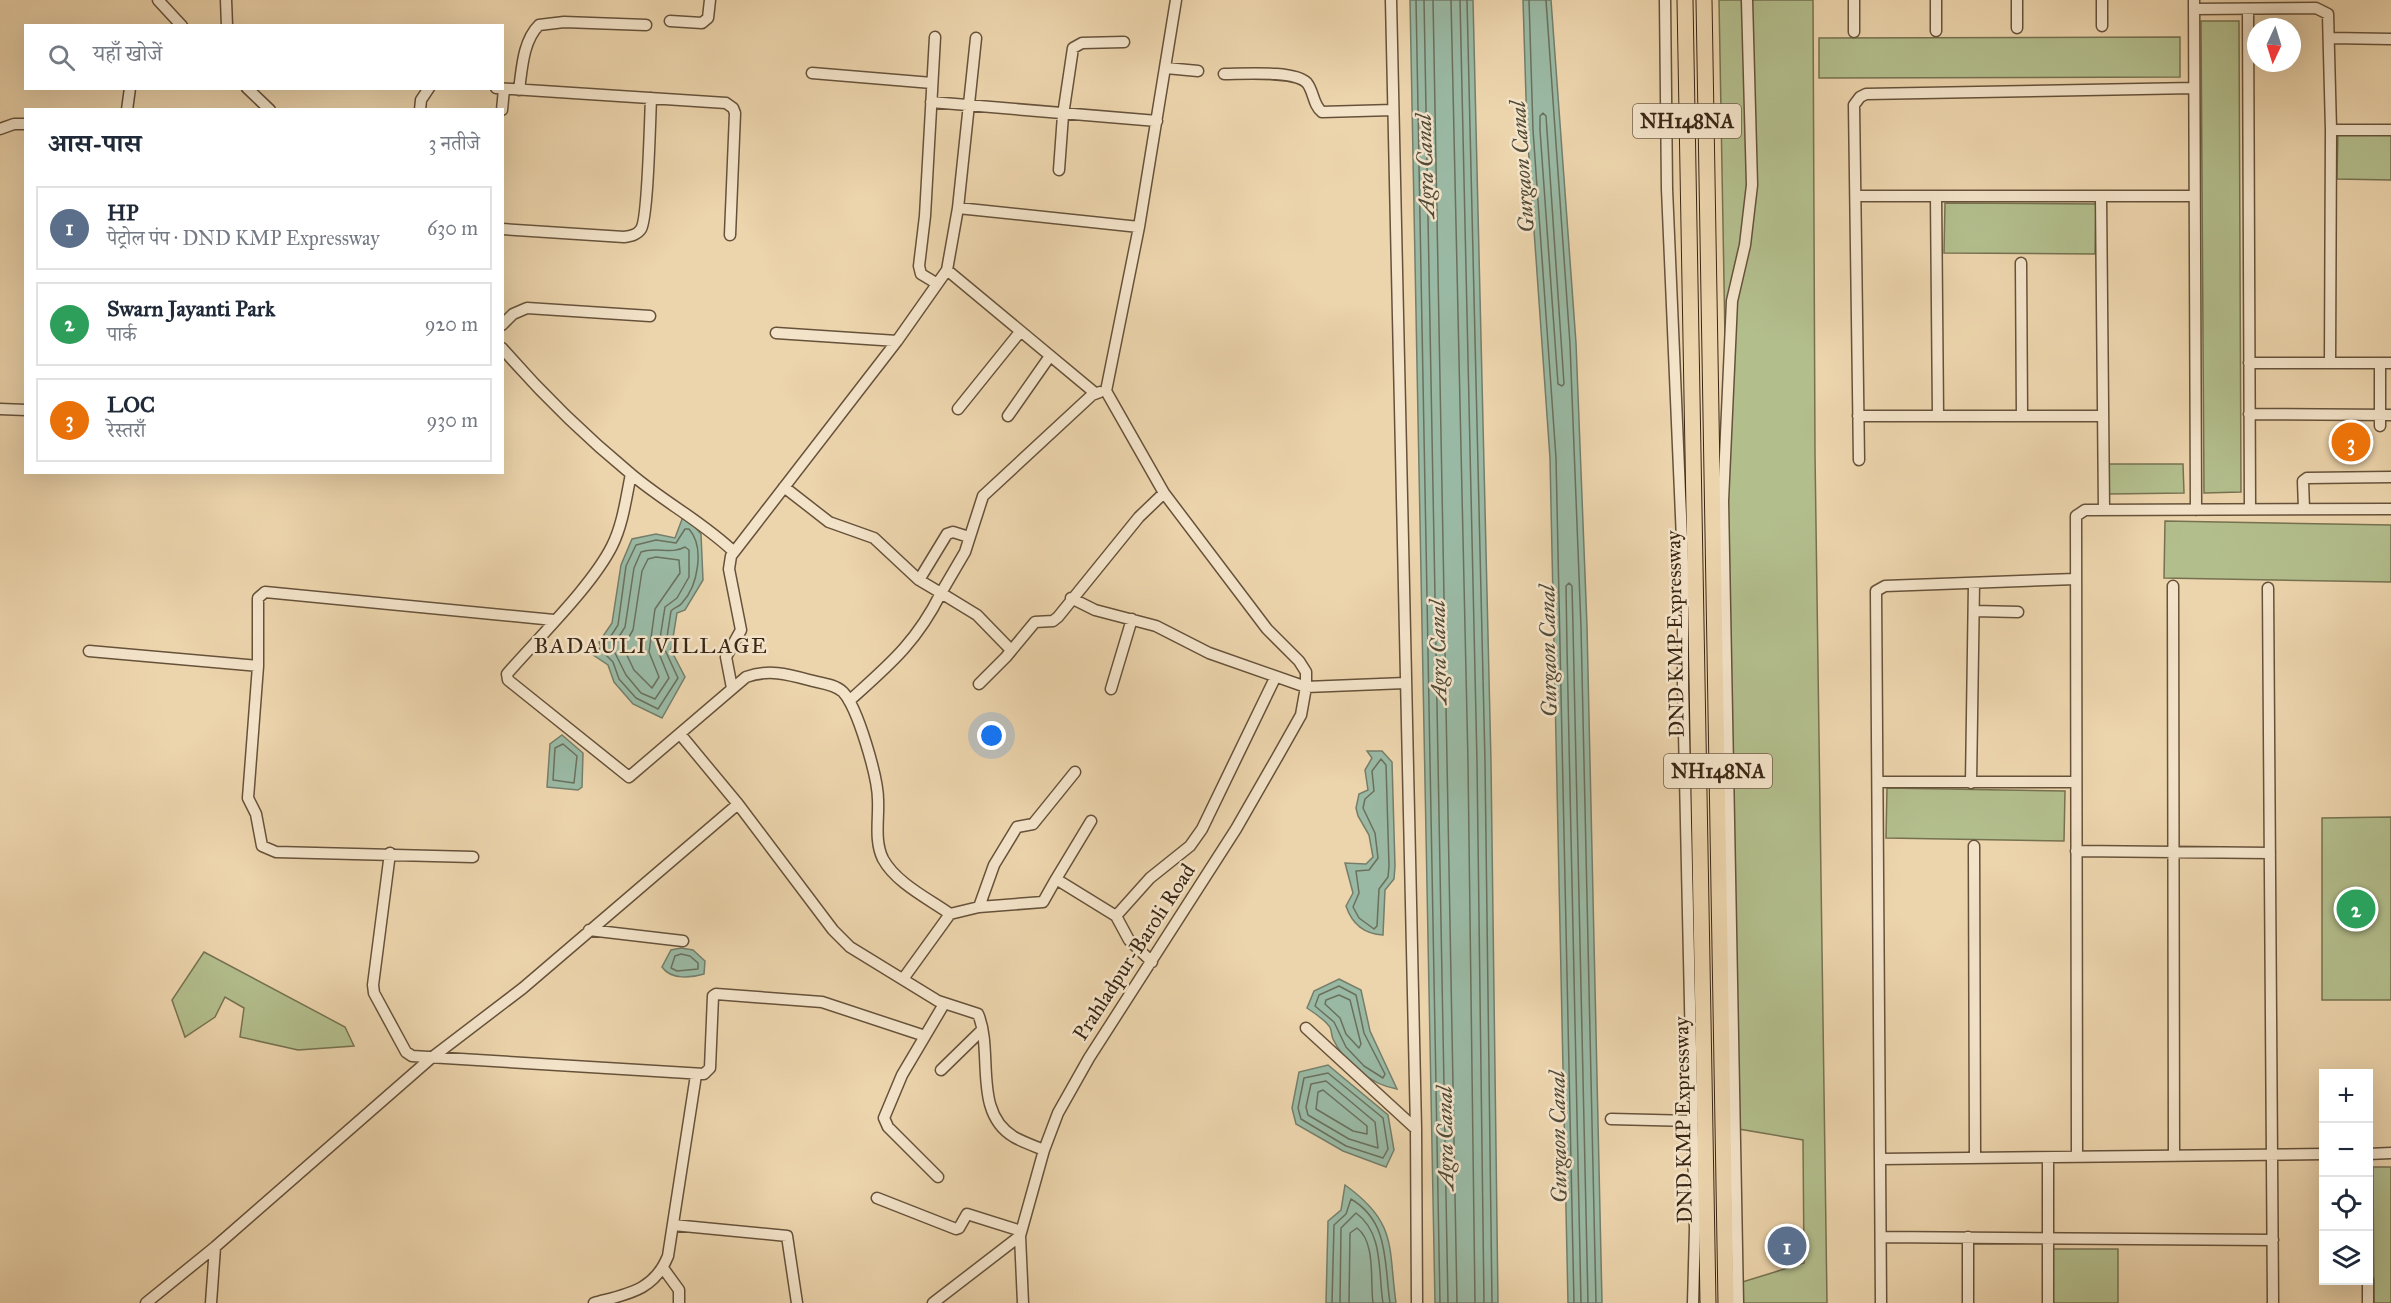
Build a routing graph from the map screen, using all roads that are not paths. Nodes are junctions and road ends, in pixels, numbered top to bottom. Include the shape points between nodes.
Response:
1 (158, 0) edge
2 (226, 0) edge
3 (710, 0) edge
4 (1176, 0) edge
5 (1391, 0) edge
6 (1665, 0) edge
7 (1685, 0) edge
8 (1704, 0) edge
9 (1747, 0) edge
10 (1854, 0) edge
11 (1936, 0) edge
12 (2017, 0) edge
13 (2102, 0) edge
14 (2194, 5) edge
15 (2248, 9) junction
16 (670, 21) dead end
17 (178, 24) edge
18 (227, 24) edge
19 (646, 25) dead end
20 (2102, 27) dead end
21 (2017, 28) dead end
22 (1936, 31) dead end
23 (1854, 32) dead end
24 (934, 37) dead end
25 (976, 38) dead end
26 (2330, 38) junction
27 (2391, 39) edge
28 (1124, 42) dead end
29 (1166, 68) junction
30 (1198, 71) dead end
31 (812, 73) dead end
32 (1224, 74) dead end
33 (932, 83) junction
34 (2194, 88) junction
35 (504, 89) edge
36 (130, 90) edge
37 (249, 90) edge
38 (428, 90) edge
39 (500, 90) edge
40 (519, 90) junction
41 (651, 98) junction
42 (931, 102) junction
43 (970, 106) junction
44 (128, 108) edge
45 (268, 108) edge
46 (420, 108) edge
47 (502, 108) edge
48 (1393, 110) junction
49 (1063, 115) junction
50 (1157, 121) junction
51 (24, 124) edge
52 (0, 129) edge
53 (2331, 130) junction
54 (2391, 130) edge
55 (1059, 170) dead end
56 (1857, 196) junction
57 (1936, 196) junction
58 (2101, 196) junction
59 (2193, 196) junction
60 (958, 208) junction
61 (1139, 227) junction
62 (504, 229) edge
63 (730, 235) dead end
64 (2021, 263) dead end
65 (947, 270) junction
66 (936, 283) junction
67 (650, 316) dead end
68 (504, 323) edge
69 (1020, 332) junction
70 (776, 333) dead end
71 (897, 341) junction
72 (504, 350) edge
73 (1050, 356) junction
74 (2249, 363) junction
75 (2330, 363) junction
76 (2386, 363) edge
77 (1100, 392) junction
78 (0, 408) edge
79 (958, 409) dead end
80 (24, 410) edge
81 (2249, 414) junction
82 (1008, 416) dead end
83 (1858, 416) junction
84 (1938, 416) junction
85 (2022, 416) junction
86 (2103, 416) junction
87 (2384, 419) edge
88 (1858, 460) dead end
89 (631, 474) junction
90 (2391, 477) edge
91 (784, 488) junction
92 (1164, 493) junction
93 (2250, 509) junction
94 (2304, 509) junction
95 (2391, 509) edge
96 (2104, 510) junction
97 (2196, 510) junction
98 (969, 537) junction
99 (734, 552) junction
100 (2075, 579) junction
101 (919, 580) junction
102 (1974, 583) junction
103 (2174, 586) dead end
104 (2268, 588) dead end
105 (941, 593) junction
106 (1071, 598) junction
107 (1974, 611) junction
108 (2018, 612) dead end
109 (1132, 619) junction
110 (554, 620) junction
111 (1011, 650) junction
112 (89, 651) dead end
113 (258, 666) junction
114 (1275, 678) junction
115 (1405, 683) junction
116 (979, 684) dead end
117 (1306, 687) junction
118 (732, 688) junction
119 (1112, 689) dead end
120 (849, 700) junction
121 (680, 734) junction
122 (1075, 772) dead end
123 (1879, 782) junction
124 (2076, 782) junction
125 (1971, 783) junction
126 (738, 804) junction
127 (1091, 821) dead end
128 (1974, 846) dead end
129 (2076, 851) junction
130 (2174, 852) junction
131 (390, 853) junction
132 (2270, 854) junction
133 (472, 856) dead end
134 (1056, 879) junction
135 (979, 907) junction
136 (950, 914) junction
137 (1116, 916) junction
138 (589, 930) junction
139 (683, 941) dead end
140 (1152, 962) junction
141 (903, 979) junction
142 (944, 1004) junction
143 (1306, 1028) dead end
144 (982, 1030) junction
145 (925, 1036) junction
146 (430, 1059) junction
147 (941, 1070) dead end
148 (696, 1075) junction
149 (1611, 1119) dead end
150 (1693, 1122) junction
151 (1416, 1129) junction
152 (1044, 1150) junction
153 (2319, 1154) edge
154 (2373, 1154) edge
155 (2391, 1154) edge
156 (2272, 1155) junction
157 (2174, 1156) junction
158 (2077, 1157) junction
159 (1975, 1158) junction
160 (2048, 1158) junction
161 (1881, 1159) junction
162 (938, 1177) dead end
163 (877, 1198) dead end
164 (673, 1225) junction
165 (1021, 1234) junction
166 (1881, 1237) junction
167 (1968, 1237) junction
168 (2048, 1238) junction
169 (2273, 1240) junction
170 (215, 1248) junction
171 (663, 1269) junction
172 (2368, 1285) edge
173 (146, 1303) edge
174 (211, 1303) edge
175 (594, 1303) edge
176 (679, 1303) edge
177 (797, 1303) edge
178 (933, 1303) edge
179 (1023, 1303) edge
180 (1417, 1303) edge
181 (1693, 1303) edge
182 (1708, 1303) edge
183 (1726, 1303) edge
184 (1738, 1303) edge
185 (1881, 1303) edge
186 (1968, 1303) edge
187 (2048, 1303) edge
188 (2273, 1303) edge
189 (2368, 1303) edge

1 - 17 street
2 - 18 street
3 - 16 street via 708,18 702,23
4 - 29 street
5 - 48 street
6 - 150 street via 1667,189 1683,564
7 - 182 highway, DND KMP Expressway / NH148NA
8 - 183 highway, DND KMP Expressway / NH148NA
9 - 184 street via 1752,185 1745,245 1732,302 1723,501
10 - 23 street
11 - 22 street
12 - 21 street
13 - 20 street
14 - 15 street
14 - 34 street
15 - 26 street via 2324,10 2328,14
15 - 74 street
19 - 40 street via 539,25 526,49
24 - 33 street
25 - 43 street
26 - 27 street
26 - 53 street
28 - 49 street via 1082,43 1073,48
29 - 30 street
29 - 50 street
31 - 33 street
32 - 48 street via 1297,77 1309,86 1322,112
33 - 42 street
34 - 56 street via 1866,94 1854,105
34 - 59 street
35 - 40 street
36 - 44 street
37 - 45 street
38 - 46 street
39 - 47 street
40 - 41 street
41 - 62 street via 645,211 635,235
41 - 63 street via 720,101 733,108
42 - 43 street
42 - 66 street via 919,266 921,274
43 - 49 street
43 - 60 street
48 - 115 street
49 - 50 street
49 - 55 street
50 - 61 street
51 - 52 street
53 - 54 street
53 - 75 street
56 - 57 street
56 - 83 street
57 - 58 street
57 - 84 street
58 - 59 street
58 - 86 street
59 - 97 street
60 - 61 street
60 - 65 street
61 - 77 street
64 - 85 street
65 - 66 street
65 - 69 street
66 - 71 street
67 - 68 street via 527,308
69 - 73 street
69 - 79 street
70 - 71 street
71 - 91 street
72 - 89 street via 532,383
73 - 77 street
73 - 82 street
74 - 75 street
74 - 81 street
75 - 76 street
76 - 87 street
77 - 92 street
77 - 98 street via 983,496
78 - 80 street
81 - 87 street
81 - 93 street
83 - 84 street
83 - 88 street
84 - 85 street
85 - 86 street
86 - 96 street
89 - 99 street
89 - 110 street via 612,548
90 - 94 street via 2307,478 2303,481
91 - 99 street
91 - 101 street via 829,522 874,538
92 - 106 street
92 - 117 street via 1267,629 1299,661 1306,672
93 - 94 street
93 - 97 street
94 - 95 street
96 - 97 street
96 - 100 street via 2085,510 2076,516
98 - 101 street via 948,532
98 - 105 street via 959,564
99 - 118 street via 729,569 741,630 726,657
100 - 102 street
100 - 124 street
101 - 105 street
102 - 107 street
102 - 123 street via 1886,586 1876,591
103 - 130 street
104 - 132 street
105 - 111 street via 977,615
105 - 120 street via 909,646
106 - 109 street via 1095,610
106 - 111 street via 1056,619 1035,622
107 - 108 street
107 - 125 street
109 - 114 street via 1169,631 1209,653
109 - 119 street
110 - 113 street via 265,592 258,598
110 - 121 street via 507,674 508,680 627,777
111 - 116 street
112 - 113 street
113 - 131 street via 248,798 257,816 262,846 276,852
114 - 117 street
114 - 137 street via 1202,829 1190,846 1150,878
115 - 117 street
115 - 151 street
117 - 140 street, Prahladpur-Baroli Road via 1301,714 1279,754
118 - 120 street via 757,673 783,673 833,686
118 - 121 street
120 - 136 street via 877,776 878,840 883,858 889,868
121 - 126 street
122 - 135 street via 1033,824 1017,827 994,865
123 - 125 street
123 - 161 street
124 - 125 street
124 - 129 street
126 - 138 street
126 - 141 street via 833,930 850,947
127 - 134 street
128 - 159 street
129 - 130 street
129 - 158 street
130 - 132 street
130 - 157 street
131 - 133 street
131 - 146 street via 374,993 406,1052
132 - 156 street
134 - 135 street via 1043,902
134 - 137 street
135 - 136 street
136 - 141 street
137 - 140 street via 1129,940
138 - 139 street
138 - 146 street via 523,988
140 - 152 street, Prahladpur-Baroli Road via 1089,1058 1058,1113
141 - 142 street
142 - 144 street via 977,1013
142 - 145 street
143 - 151 street
144 - 147 street
144 - 152 street via 988,1095 995,1116 1015,1138
145 - 148 street via 822,1002 716,994 710,1068
145 - 162 street via 902,1075 884,1118 888,1127
146 - 148 street
146 - 170 street
148 - 164 street
149 - 150 street
150 - 181 street
151 - 180 street
152 - 165 street, Prahladpur-Baroli Road
153 - 156 street
154 - 155 street
156 - 157 street
156 - 169 street
157 - 158 street
158 - 160 street
159 - 160 street
159 - 161 street
160 - 168 street
161 - 166 street
163 - 165 street via 956,1229 967,1214
164 - 171 street
164 - 177 street via 787,1236
165 - 178 street
165 - 179 street, Prahladpur-Baroli Road
166 - 167 street
166 - 185 street
167 - 168 street
167 - 186 street
168 - 169 street
168 - 187 street
169 - 188 street
170 - 173 street
170 - 174 street
171 - 175 street via 638,1291
171 - 176 street via 679,1290
172 - 189 street

